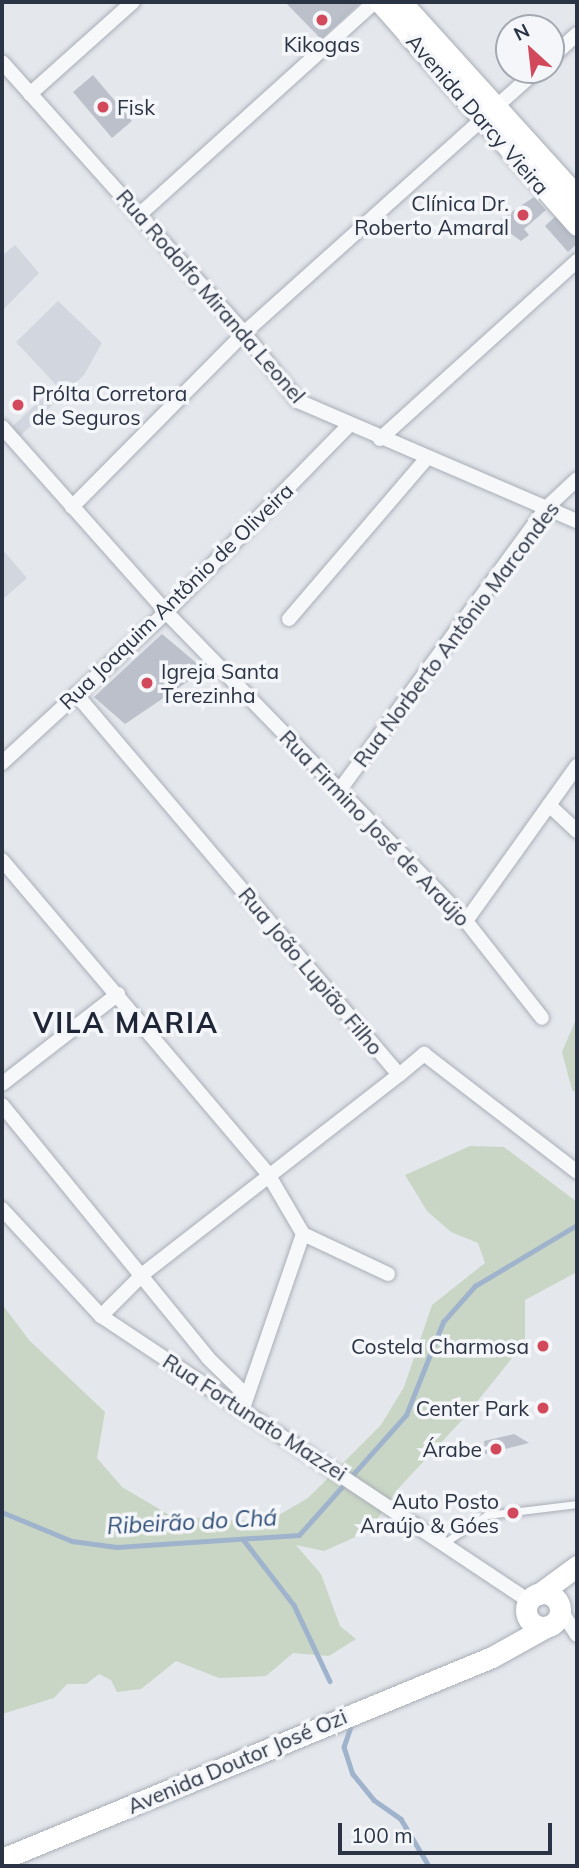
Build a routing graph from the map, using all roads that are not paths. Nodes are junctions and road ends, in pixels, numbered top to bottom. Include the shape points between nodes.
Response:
1 (133, 2) edge
2 (378, 2) edge
3 (401, 2) edge
4 (2, 62) edge
5 (521, 84) edge
6 (30, 93) junction
7 (489, 113) junction
8 (577, 197) edge
9 (139, 215) junction
10 (577, 225) edge
11 (577, 261) edge
12 (244, 333) junction
13 (348, 426) junction
14 (2, 427) edge
15 (380, 439) junction
16 (427, 458) junction
17 (577, 479) edge
18 (72, 507) junction
19 (546, 508) junction
20 (577, 521) edge
21 (166, 612) junction
22 (289, 619) dead end
23 (75, 694) junction
24 (2, 763) edge
25 (577, 766) edge
26 (339, 791) junction
27 (550, 804) junction
28 (577, 831) edge
29 (2, 860) edge
30 (466, 921) junction
31 (118, 995) junction
32 (542, 1018) dead end
33 (399, 1075) junction
34 (2, 1084) edge
35 (2, 1105) edge
36 (577, 1172) edge
37 (268, 1174) junction
38 (2, 1209) edge
39 (303, 1234) junction
40 (143, 1274) junction
41 (388, 1274) dead end
42 (101, 1316) junction
43 (245, 1402) junction
44 (577, 1504) edge
45 (444, 1544) junction
46 (577, 1566) edge
47 (577, 1573) edge
48 (531, 1603) junction
49 (553, 1617) junction
50 (577, 1635) edge
51 (473, 1663) junction
52 (2, 1859) edge

1 - 6 street
2 - 7 main road, Avenida Darcy Vieira
2 - 9 street
3 - 7 main road, Avenida Darcy Vieira
4 - 6 street, Rua Rodolfo Miranda Leonel
5 - 7 street
6 - 9 street, Rua Rodolfo Miranda Leonel
7 - 8 main road, Avenida Darcy Vieira
7 - 10 main road, Avenida Darcy Vieira
7 - 12 street
9 - 12 street, Rua Rodolfo Miranda Leonel
11 - 15 street
12 - 13 street, Rua Rodolfo Miranda Leonel via 298,401
12 - 18 street
13 - 15 street, Rua Rodolfo Miranda Leonel
13 - 21 street, Rua Joaquim Antônio de Oliveira
14 - 18 street, Rua Firmino José de Araújo
15 - 16 street, Rua Rodolfo Miranda Leonel
16 - 19 street, Rua Rodolfo Miranda Leonel
16 - 22 street
17 - 19 street, Rua Norberto Antônio Marcondes
18 - 21 street, Rua Firmino José de Araújo
19 - 20 street, Rua Rodolfo Miranda Leonel
19 - 26 street, Rua Norberto Antônio Marcondes
21 - 23 street, Rua Joaquim Antônio de Oliveira
21 - 26 street, Rua Firmino José de Araújo
23 - 24 street, Rua Joaquim Antônio de Oliveira
23 - 33 street, Rua João Lupião Filho
25 - 27 street
26 - 30 street, Rua Firmino José de Araújo
27 - 28 street
27 - 30 street
29 - 31 street
30 - 32 street, Rua Firmino José de Araújo
31 - 34 street
31 - 37 street
33 - 36 street, Rua João Lupião Filho via 424,1054
33 - 37 street
35 - 40 street
37 - 39 street
37 - 40 street
38 - 42 street, Rua Fortunato Mazzei
39 - 41 street
39 - 43 street
40 - 42 street
40 - 43 street
42 - 43 street, Rua Fortunato Mazzei
43 - 45 street, Rua Fortunato Mazzei
44 - 45 lane via 487,1515
45 - 48 street, Rua Fortunato Mazzei
46 - 48 main road
47 - 49 main road
48 - 49 main road via 532,1623
48 - 49 main road via 552,1596
48 - 51 main road
49 - 50 street
49 - 51 main road, Avenida Doutor José Ozi
51 - 52 main road, Avenida Doutor José Ozi

